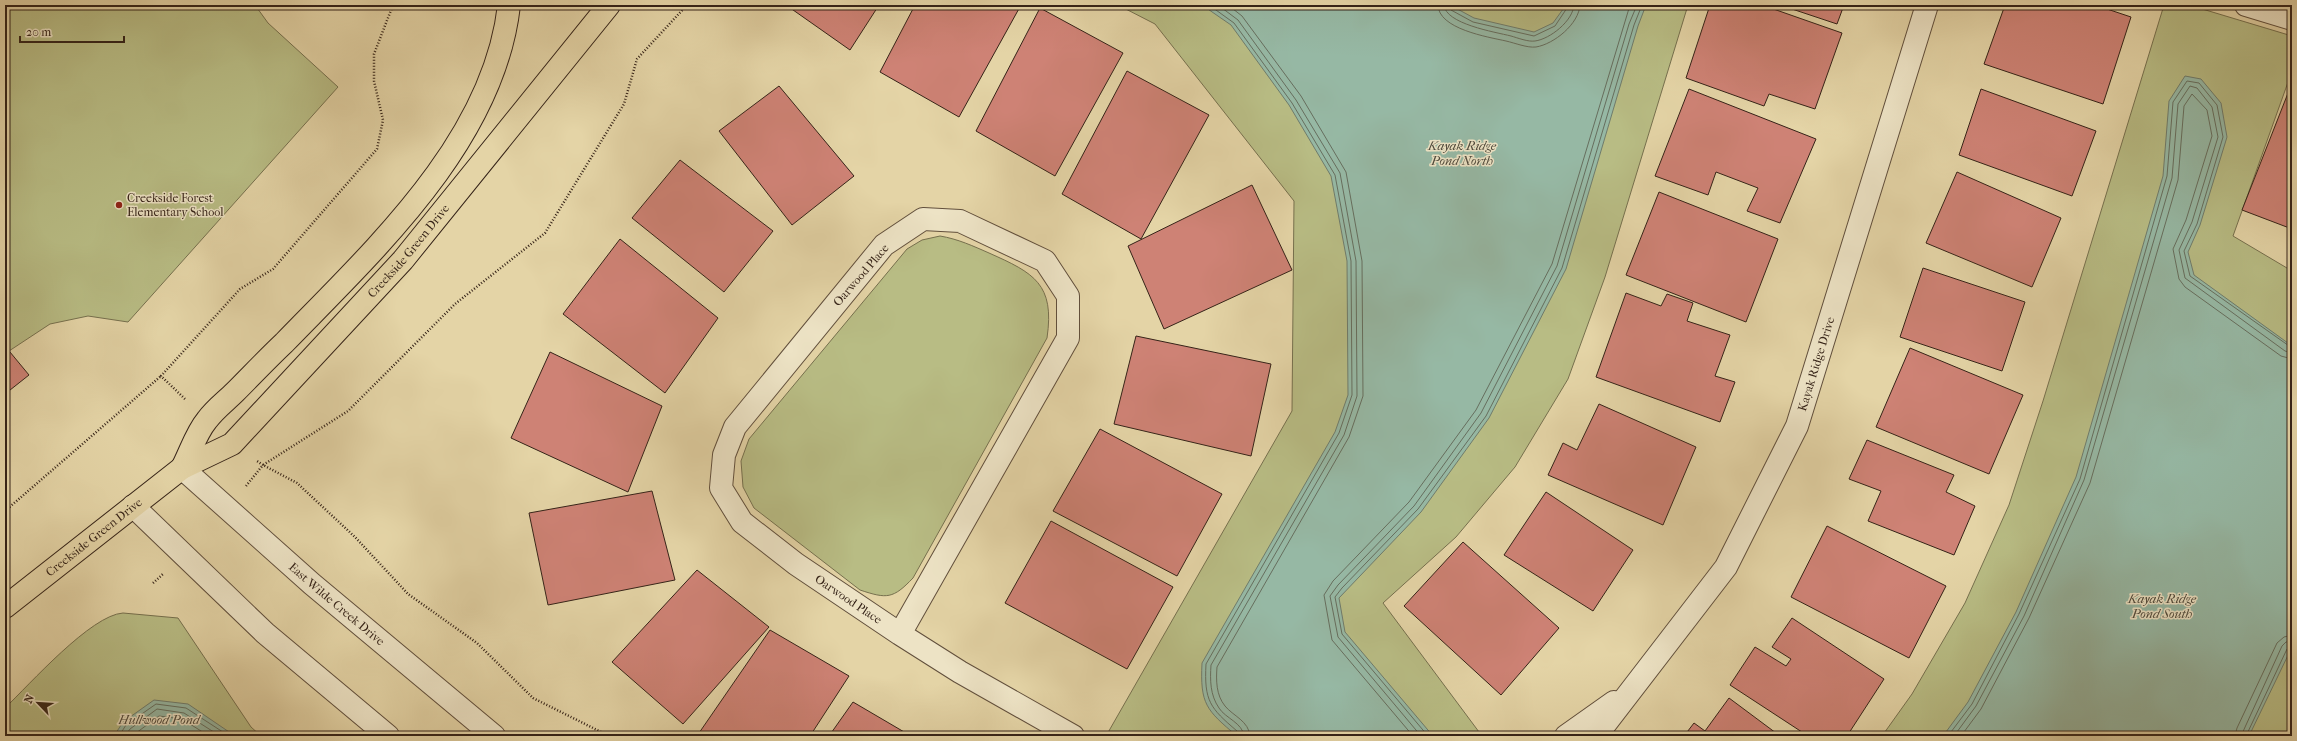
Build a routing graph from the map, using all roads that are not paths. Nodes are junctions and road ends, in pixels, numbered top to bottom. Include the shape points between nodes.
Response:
1 (509, 5) edge
2 (609, 5) edge
3 (1927, 5) edge
4 (2246, 5) edge
5 (2292, 19) edge
6 (182, 468) junction
7 (133, 506) junction
8 (5, 607) edge
9 (900, 634) junction
10 (1633, 689) junction
11 (388, 736) edge
12 (494, 736) edge
13 (1073, 736) edge
14 (1566, 736) edge
15 (1596, 736) edge

1 - 6 main road, Creekside Green Drive via 507,22 480,103 462,136 438,170 358,265 207,420
2 - 6 main road, Creekside Green Drive via 404,260 232,444
3 - 10 street, Kayak Ridge Drive via 1797,426 1726,567
4 - 5 street
6 - 7 main road, Creekside Green Drive
6 - 12 street, East Wilde Creek Drive via 312,584
7 - 8 main road, Creekside Green Drive
7 - 11 street via 265,633
9 - 9 street, Oarwood Place via 1068,338 1068,296 1045,261 960,221 923,219 884,245 735,427 724,455 721,488 742,522 796,564
9 - 13 street, Oarwood Place via 960,672
10 - 14 street, Kayak Ridge Drive
10 - 15 street, Kayak Ridge Drive

